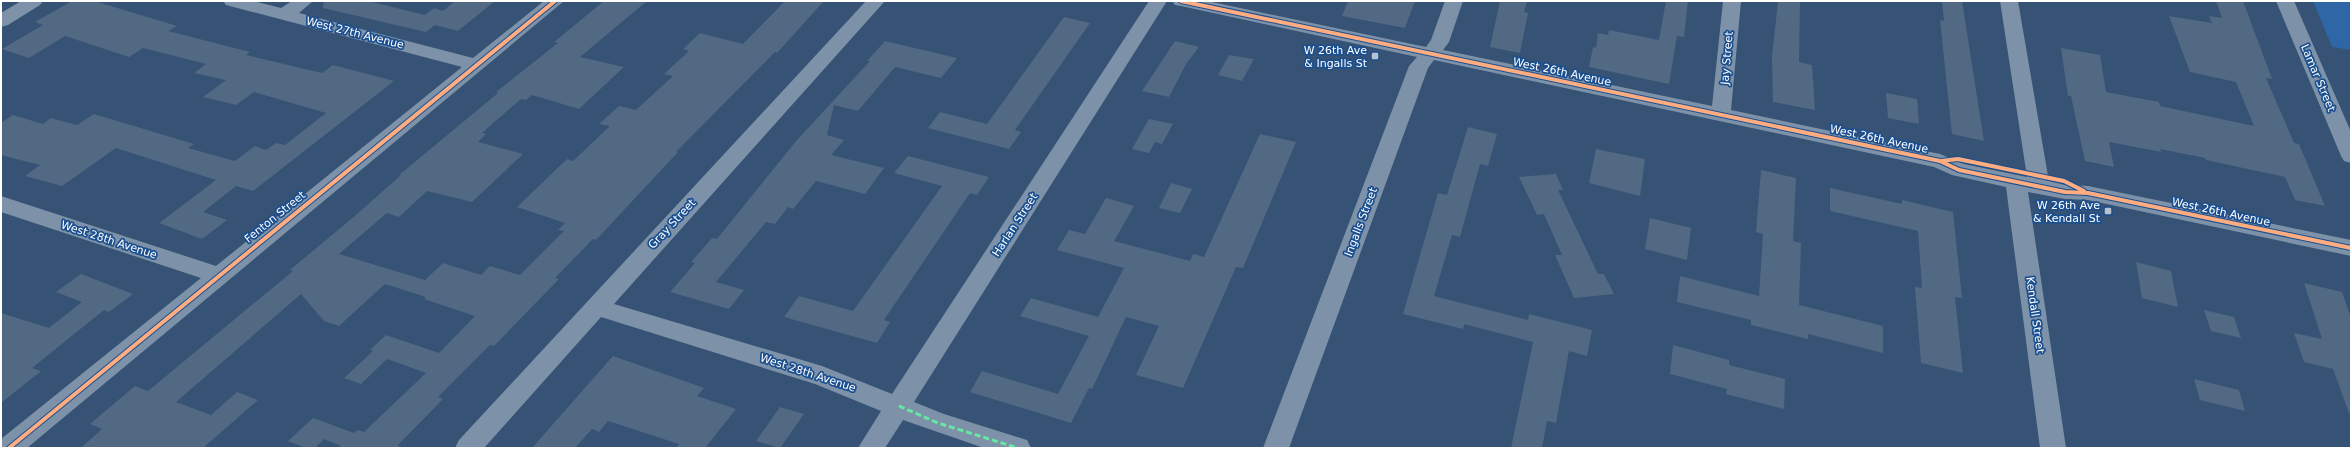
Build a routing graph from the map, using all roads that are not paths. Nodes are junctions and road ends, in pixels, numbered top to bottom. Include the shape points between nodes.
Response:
1 (34, 1) edge
2 (232, 1) edge
3 (304, 1) edge
4 (555, 1) edge
5 (876, 1) edge
6 (1158, 1) edge
7 (1181, 1) edge
8 (1454, 1) edge
9 (1732, 1) edge
10 (2009, 1) edge
11 (2285, 1) edge
12 (284, 15) junction
13 (1, 21) edge
14 (1430, 54) junction
15 (477, 65) junction
16 (1721, 115) junction
17 (2351, 156) edge
18 (2027, 179) junction
19 (1, 204) edge
20 (2351, 248) edge
21 (218, 275) junction
22 (596, 307) junction
23 (899, 406) junction
24 (9, 448) edge
25 (468, 448) edge
26 (871, 448) edge
27 (1018, 448) edge
28 (1276, 448) edge
29 (2054, 448) edge

1 - 13 street
2 - 12 street, West 27th Avenue
3 - 12 street
4 - 15 street, Fenton Street
5 - 22 street, Gray Street
6 - 23 street, Harlan Street
7 - 14 street, West 26th Avenue
8 - 14 street, Ingalls Street via 1440,42
9 - 16 street, Jay Street
10 - 18 street, Kendall Street
11 - 17 street, Lamar Street
12 - 15 street, West 27th Avenue
14 - 16 street, West 26th Avenue
14 - 28 street, Ingalls Street via 1420,66
15 - 21 street, Fenton Street
16 - 18 street, West 26th Avenue via 1940,161 1959,170
18 - 20 street, West 26th Avenue via 2065,192 2088,193
18 - 29 street, Kendall Street
19 - 21 street, West 28th Avenue
21 - 24 street, Fenton Street
22 - 23 street, West 28th Avenue via 822,376
22 - 25 street, Gray Street
23 - 26 street, Harlan Street
23 - 27 street, West 28th Avenue via 938,423

